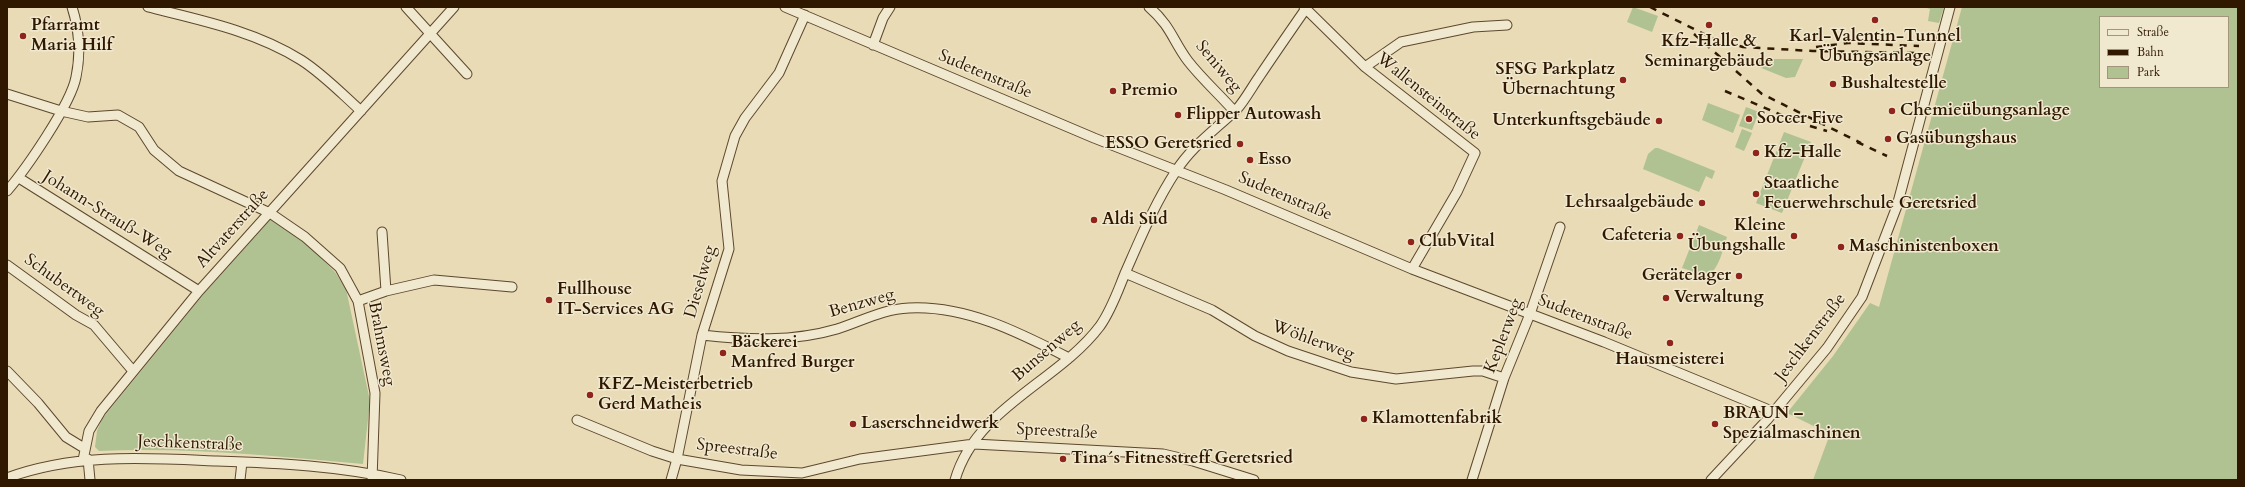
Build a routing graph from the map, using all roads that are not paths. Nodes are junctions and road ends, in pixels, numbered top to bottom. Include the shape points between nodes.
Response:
1 (72, 7) edge
2 (148, 7) edge
3 (406, 7) edge
4 (454, 7) edge
5 (785, 7) edge
6 (890, 7) edge
7 (1149, 7) edge
8 (1950, 7) edge
9 (1306, 8) edge
10 (805, 15) junction
11 (1507, 25) dead end
12 (430, 33) junction
13 (873, 45) junction
14 (1365, 66) junction
15 (467, 74) dead end
16 (7, 94) edge
17 (61, 111) junction
18 (361, 111) junction
19 (1234, 111) junction
20 (1176, 170) junction
21 (18, 178) junction
22 (7, 192) edge
23 (270, 213) junction
24 (1560, 227) dead end
25 (382, 232) dead end
26 (7, 265) edge
27 (1412, 269) junction
28 (1125, 273) junction
29 (512, 287) dead end
30 (199, 291) junction
31 (386, 291) junction
32 (358, 301) junction
33 (1530, 314) junction
34 (702, 335) junction
35 (1069, 358) junction
36 (7, 371) edge
37 (134, 371) junction
38 (1504, 378) junction
39 (1774, 412) junction
40 (578, 420) dead end
41 (974, 444) junction
42 (84, 448) junction
43 (677, 459) junction
44 (86, 460) junction
45 (242, 462) junction
46 (373, 477) edge
47 (7, 478) edge
48 (1717, 478) edge
49 (90, 480) edge
50 (240, 480) edge
51 (401, 480) edge
52 (671, 480) edge
53 (955, 480) edge
54 (1254, 480) edge
55 (1472, 480) edge

1 - 17 street via 78,25 76,78
2 - 18 street via 249,35 282,50 320,74
3 - 12 street
4 - 12 street, Altvaterstraße
5 - 10 street, Sudetenstraße
6 - 13 street
7 - 19 street, Seniweg via 1161,17 1188,60
8 - 39 street, Jeschkenstraße via 1897,206 1862,298 1827,348
9 - 14 street, Wallensteinstraße
9 - 19 street, Bunsenweg
10 - 13 street, Sudetenstraße
10 - 34 street, Dieselweg via 779,73 745,118 735,136 722,180 729,249
11 - 14 street via 1473,26 1401,42
12 - 15 street
12 - 18 street, Altvaterstraße
13 - 20 street, Sudetenstraße
14 - 27 street, Wallensteinstraße via 1475,153 1457,192
16 - 17 street, Brahmsweg
17 - 21 street
17 - 23 street, Brahmsweg via 88,117 118,115 139,127 154,150 179,171
18 - 23 street, Altvaterstraße
19 - 20 street, Bunsenweg via 1201,139
20 - 27 street, Sudetenstraße
20 - 28 street, Bunsenweg via 1155,206
21 - 22 street
21 - 30 street, Johann-Strauß-Weg
23 - 30 street, Altvaterstraße
23 - 32 street, Brahmsweg via 305,237 340,268
24 - 33 street, Keplerweg
25 - 31 street
26 - 37 street, Schubertweg via 94,325
27 - 33 street, Sudetenstraße
28 - 35 street, Bunsenweg via 1103,320
28 - 38 street, Wöhlerweg via 1212,310 1255,336 1288,351 1351,372 1396,379 1483,371
29 - 31 street via 434,280
30 - 37 street, Altvaterstraße
31 - 32 street
32 - 46 street, Brahmsweg via 375,393
33 - 38 street, Keplerweg
33 - 39 street, Sudetenstraße
34 - 35 street, Benzweg via 737,339 797,337 837,328 878,312 909,308 951,310 1019,333
34 - 43 street, Dieselweg
35 - 41 street, Bunsenweg via 1012,402 989,423
36 - 42 street via 38,402 66,437
37 - 42 street, Altvaterstraße via 101,411 89,431
38 - 55 street, Keplerweg
39 - 48 street, Jeschkenstraße
40 - 43 street, Spreestraße
41 - 43 street, Spreestraße via 860,459 802,473 741,470
41 - 53 street, Bunsenweg
41 - 54 street, Spreestraße via 1163,454
42 - 44 street, Altvaterstraße
43 - 52 street, Dieselweg
44 - 45 street, Jeschkenstraße via 135,458
44 - 47 street, Jeschkenstraße
44 - 49 street, Altvaterstraße
45 - 46 street, Jeschkenstraße
45 - 50 street
46 - 51 street, Jeschkenstraße

